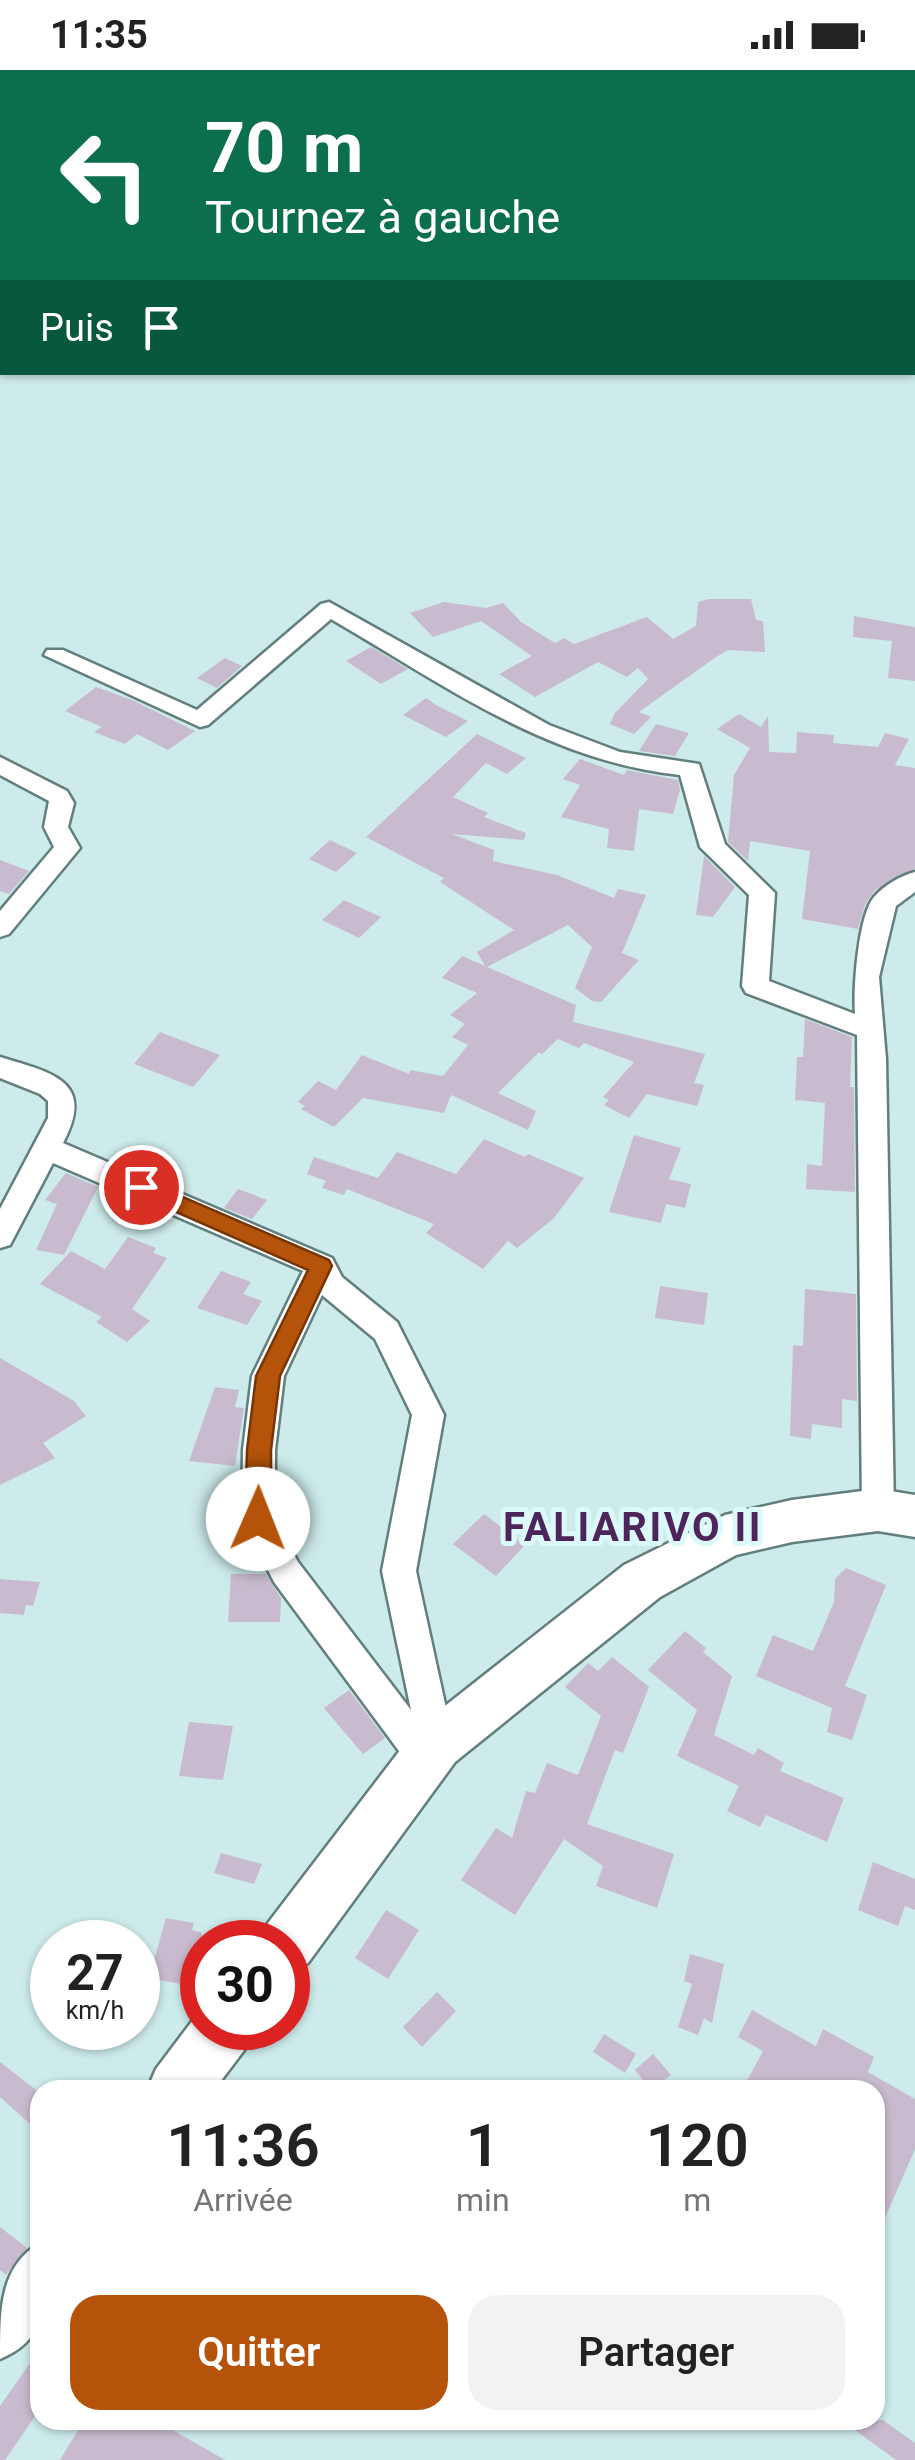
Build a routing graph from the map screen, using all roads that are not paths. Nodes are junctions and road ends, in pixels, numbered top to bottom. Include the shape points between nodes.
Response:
1 (55, 655) dead end
2 (0, 765) edge
3 (915, 880) edge
4 (0, 927) edge
5 (870, 1030) junction
6 (0, 1067) edge
7 (46, 1148) junction
8 (0, 1236) edge
9 (321, 1266) junction
10 (897, 1513) edge
11 (431, 1751) junction
12 (304, 1920) edge
13 (207, 2050) edge
14 (185, 2080) edge
15 (30, 2287) edge
16 (0, 2327) edge

1 - 5 street via 200,720 329,609 497,710 614,758 690,769 713,846 762,893 755,986
2 - 4 street via 58,796 56,827 67,848
3 - 5 street via 884,902 866,977
5 - 10 street
6 - 7 street via 62,1098 62,1118
7 - 8 street
7 - 9 street
9 - 11 street via 332,1285 386,1332 428,1415 399,1571
9 - 11 street via 268,1376 258,1519 286,1572
10 - 11 street via 792,1521 725,1536 642,1581
11 - 12 street
13 - 14 street
15 - 16 street

